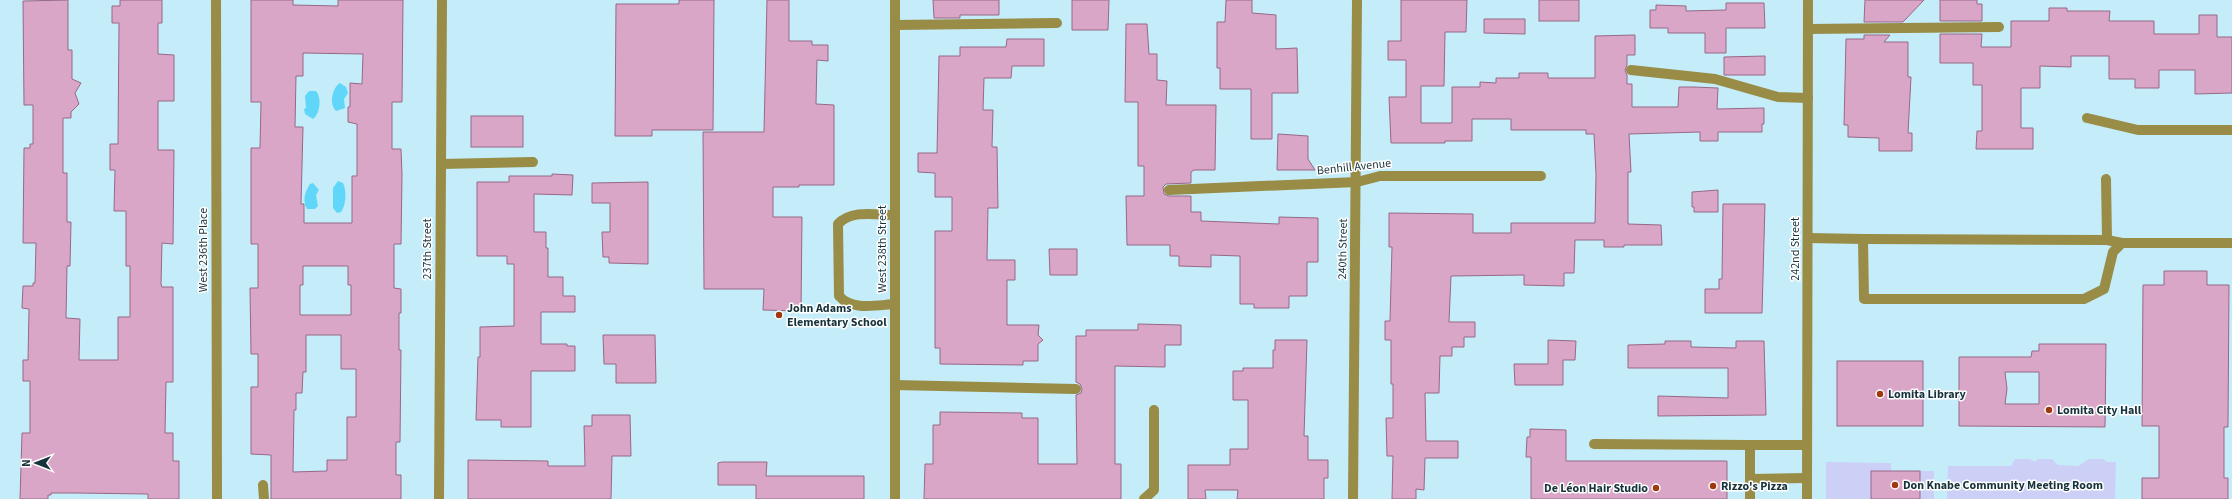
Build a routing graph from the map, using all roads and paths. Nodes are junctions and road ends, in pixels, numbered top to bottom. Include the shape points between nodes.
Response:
1 (216, 0) edge
2 (442, 0) edge
3 (895, 0) edge
4 (1357, 0) edge
5 (1808, 0) edge
6 (1057, 23) dead end
7 (895, 25) junction
8 (1999, 27) dead end
9 (1808, 29) junction
10 (1631, 70) dead end
11 (1808, 98) junction
12 (2087, 118) dead end
13 (2232, 130) edge
14 (533, 162) dead end
15 (441, 164) junction
16 (1540, 176) dead end
17 (2106, 179) dead end
18 (1357, 182) junction
19 (1169, 190) dead end
20 (895, 215) junction
21 (1808, 238) junction
22 (1863, 238) junction
23 (2107, 240) junction
24 (2122, 243) junction
25 (2232, 243) edge
26 (895, 304) junction
27 (895, 385) junction
28 (1076, 389) dead end
29 (1154, 410) dead end
30 (1594, 444) dead end
31 (1750, 445) junction
32 (1807, 445) junction
33 (1750, 478) junction
34 (1807, 478) junction
35 (264, 485) dead end
36 (217, 499) edge
37 (264, 499) edge
38 (439, 499) edge
39 (895, 499) edge
40 (1144, 499) edge
41 (1353, 499) edge
42 (1750, 499) edge
43 (1807, 499) edge

1 - 36 street, West 236th Place
2 - 15 street, 237th Street
3 - 7 street, West 238th Street
4 - 18 street, 240th Street
5 - 9 street, 242nd Street
6 - 7 street
7 - 20 street, West 238th Street
8 - 9 street
9 - 11 street, 242nd Street
10 - 11 street via 1715,79 1778,97
11 - 21 street, 242nd Street
12 - 13 street via 2138,130
14 - 15 street
15 - 38 street, 237th Street
16 - 18 street, Benhill Avenue via 1380,176
17 - 23 street
18 - 19 street, Benhill Avenue
18 - 41 street, 240th Street
20 - 26 street, West 238th Street
20 - 26 street via 853,214 838,224 839,296 847,304
21 - 22 street
21 - 32 street, 242nd Street
22 - 23 street
22 - 24 street via 1864,299 2084,299 2104,289 2113,252
23 - 24 street
24 - 25 street
26 - 27 street, West 238th Street
27 - 28 street
27 - 39 street, West 238th Street
29 - 40 street via 1154,490
30 - 31 street
31 - 32 street
31 - 33 street
32 - 34 street, 242nd Street
33 - 34 street
33 - 42 street
34 - 43 street, 242nd Street
35 - 37 street

